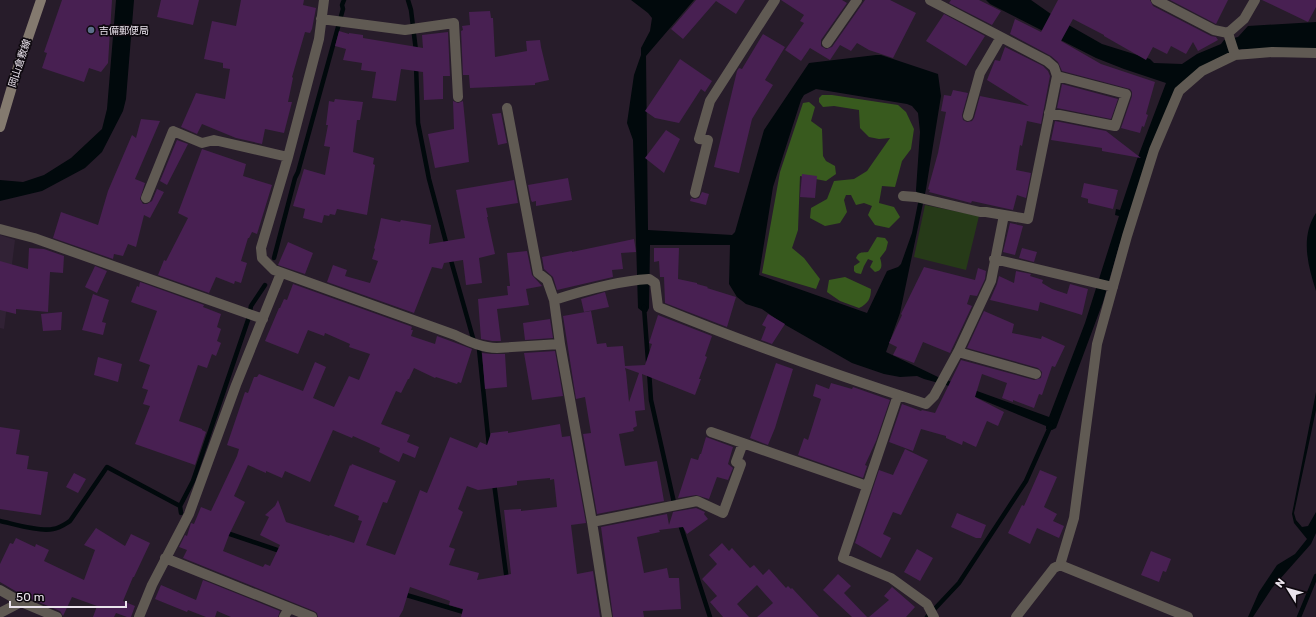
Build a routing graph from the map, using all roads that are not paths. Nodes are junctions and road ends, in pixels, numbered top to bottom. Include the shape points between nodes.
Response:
1 (41, 0) edge
2 (324, 0) edge
3 (775, 0) edge
4 (857, 0) edge
5 (930, 0) edge
6 (1156, 0) edge
7 (1254, 0) edge
8 (321, 19) junction
9 (1228, 33) junction
10 (1001, 37) junction
11 (827, 44) dead end
12 (1234, 53) junction
13 (1316, 53) edge
14 (1056, 76) junction
15 (458, 97) dead end
16 (507, 108) dead end
17 (1049, 113) junction
18 (968, 116) dead end
19 (0, 127) edge
20 (288, 157) junction
21 (695, 193) dead end
22 (903, 196) dead end
23 (146, 198) dead end
24 (1004, 215) junction
25 (0, 229) edge
26 (994, 259) junction
27 (281, 273) junction
28 (1110, 286) junction
29 (554, 300) junction
30 (254, 316) junction
31 (560, 344) junction
32 (958, 352) junction
33 (1036, 374) dead end
34 (898, 395) junction
35 (711, 432) dead end
36 (744, 443) junction
37 (867, 486) junction
38 (592, 522) junction
39 (165, 558) junction
40 (1060, 565) junction
41 (0, 590) edge
42 (21, 602) junction
43 (290, 608) junction
44 (0, 613) edge
45 (932, 613) edge
46 (57, 617) edge
47 (139, 617) edge
48 (284, 617) edge
49 (312, 617) edge
50 (607, 617) edge
51 (1016, 617) edge
52 (1188, 617) edge

1 - 19 main road, 岡山倉敷線
2 - 8 street
3 - 21 street via 710,101 699,139 708,140
4 - 11 street
5 - 10 street
6 - 9 street via 1214,30
7 - 9 street via 1244,19
8 - 15 street via 405,30 454,23
8 - 20 street via 319,39
9 - 12 street
10 - 14 street via 1047,61 1054,68
10 - 18 street via 980,73
12 - 13 street
12 - 28 street via 1202,71 1179,91 1154,150
14 - 17 street
14 - 17 street via 1126,94 1115,126
16 - 29 street via 538,273 547,280
17 - 24 street via 1028,219
20 - 23 street via 214,140 202,143 173,131
20 - 27 street via 261,248 262,258
22 - 24 street
24 - 26 street
25 - 30 street via 34,238
26 - 28 street
26 - 32 street via 991,281
27 - 30 street
27 - 31 street via 476,344 497,348
28 - 40 street via 1096,344 1074,518
29 - 31 street
29 - 34 street via 584,291 649,279 655,283 658,307
30 - 39 street via 236,385 189,514
31 - 38 street
32 - 33 street
32 - 34 street via 934,396 926,404
34 - 37 street
35 - 36 street
36 - 37 street
36 - 38 street via 736,462 740,464 723,514 697,501
37 - 45 street via 843,558 891,578 927,604
38 - 50 street
39 - 43 street
39 - 47 street
40 - 51 street via 1054,568
40 - 52 street
41 - 42 street
42 - 44 street
42 - 46 street
43 - 48 street
43 - 49 street

